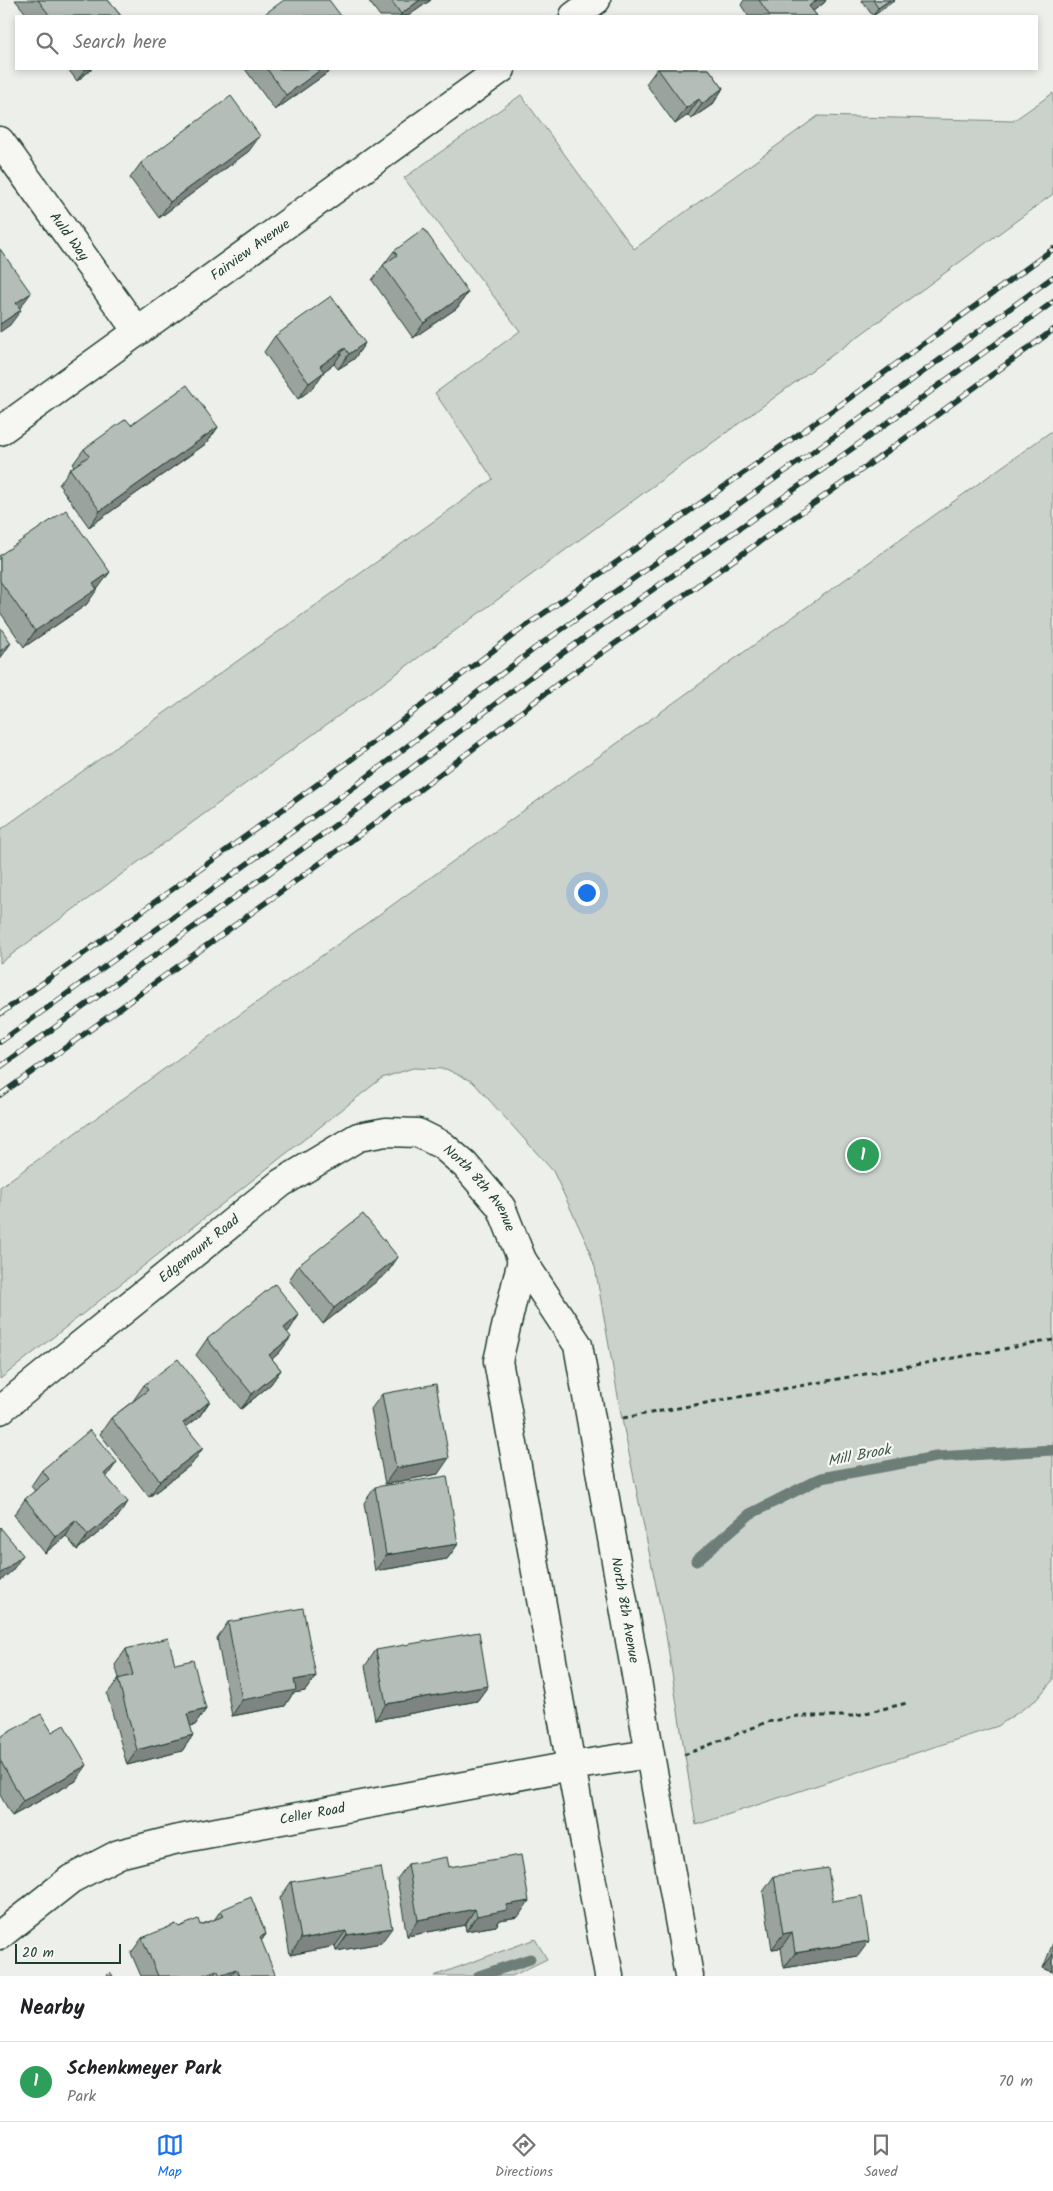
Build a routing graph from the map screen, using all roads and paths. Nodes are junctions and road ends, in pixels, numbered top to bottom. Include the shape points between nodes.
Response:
1 (596, 0) edge
2 (575, 15) edge
3 (500, 70) edge
4 (0, 141) edge
5 (137, 331) junction
6 (0, 430) edge
7 (418, 1133) joint
8 (522, 1260) junction
9 (1053, 1340) edge
10 (0, 1410) edge
11 (622, 1419) dead end
12 (907, 1703) dead end
13 (649, 1754) junction
14 (683, 1755) dead end
15 (571, 1766) junction
16 (0, 1935) edge
17 (609, 1976) edge
18 (689, 1976) edge

1 - 2 street
3 - 5 street, Fairview Avenue
4 - 5 street, Auld Way
5 - 6 street, Fairview Avenue
7 - 8 street, North 8th Avenue via 454,1155 501,1207
7 - 10 street, Edgemount Road via 386,1132 358,1137 281,1183
8 - 13 street, North 8th Avenue via 578,1345
8 - 15 street via 498,1360
9 - 11 path
12 - 14 path via 853,1716 798,1716 767,1722
13 - 15 street, Celler Road
13 - 18 street, North 8th Avenue
15 - 16 street, Celler Road via 174,1840 119,1854 71,1879
15 - 17 street

